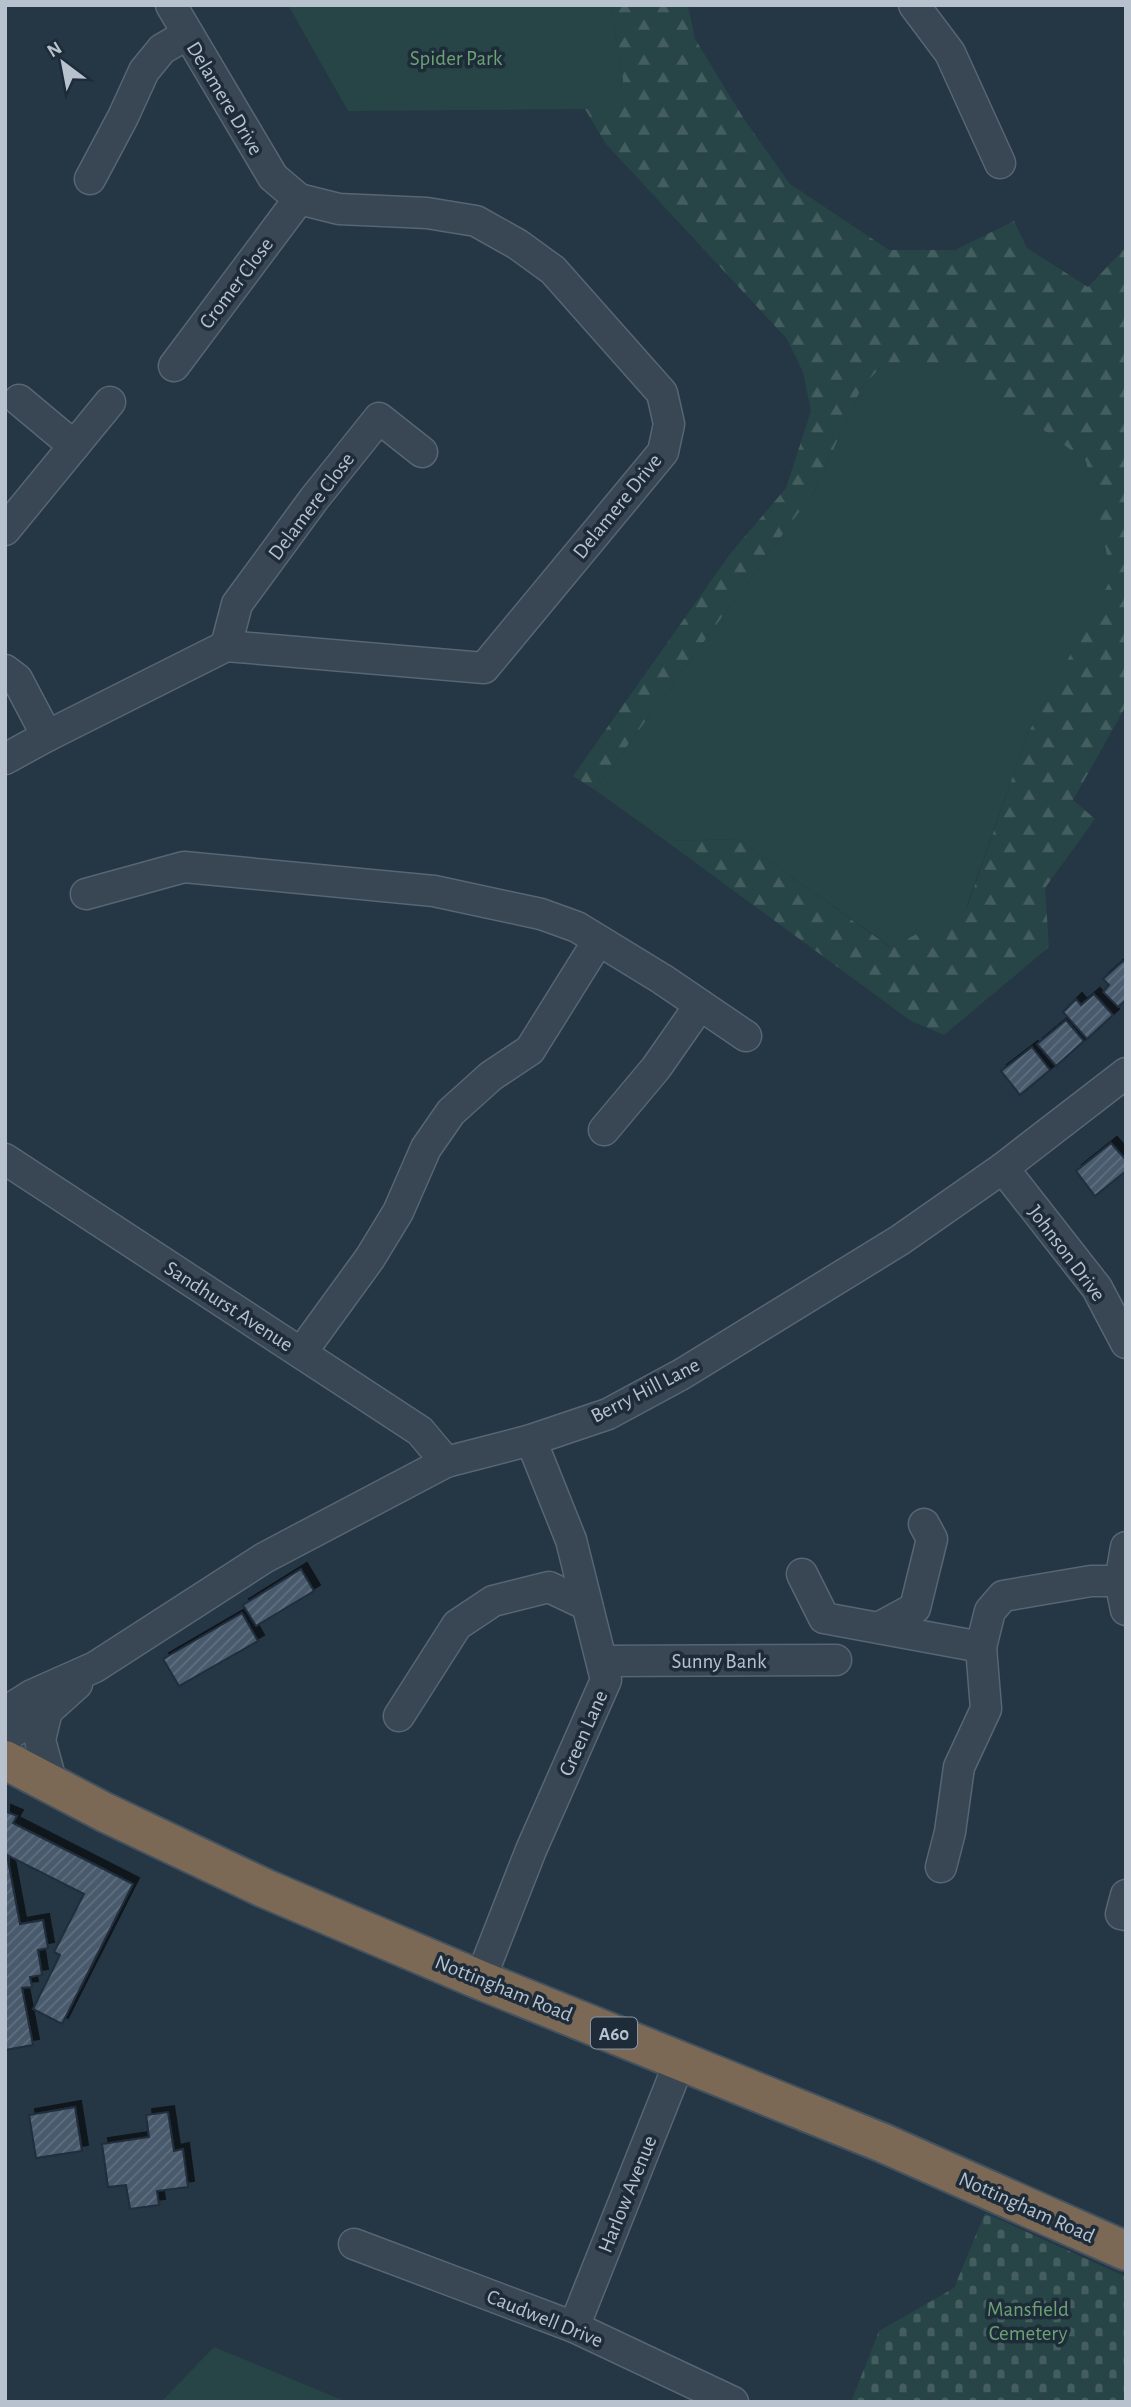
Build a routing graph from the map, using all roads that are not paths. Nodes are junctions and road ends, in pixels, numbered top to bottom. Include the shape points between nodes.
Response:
1 (171, 5) edge
2 (914, 5) edge
3 (188, 34) junction
4 (1004, 152) dead end
5 (90, 179) dead end
6 (299, 199) junction
7 (174, 366) dead end
8 (19, 400) dead end
9 (110, 402) dead end
10 (74, 446) junction
11 (422, 452) dead end
12 (5, 530) edge
13 (226, 646) junction
14 (5, 670) edge
15 (47, 736) junction
16 (5, 759) edge
17 (86, 894) dead end
18 (598, 941) junction
19 (700, 1005) junction
20 (746, 1036) dead end
21 (1126, 1073) edge
22 (604, 1130) dead end
23 (5, 1159) edge
24 (1003, 1168) junction
25 (1126, 1343) edge
26 (302, 1353) junction
27 (530, 1440) junction
28 (446, 1462) junction
29 (924, 1524) dead end
30 (1126, 1547) edge
31 (802, 1574) dead end
32 (1123, 1595) edge
33 (587, 1605) junction
34 (880, 1627) junction
35 (981, 1647) junction
36 (601, 1661) junction
37 (836, 1661) dead end
38 (95, 1667) junction
39 (47, 1711) junction
40 (5, 1712) edge
41 (399, 1716) dead end
42 (5, 1737) edge
43 (5, 1760) edge
44 (52, 1784) junction
45 (941, 1867) dead end
46 (1126, 1895) edge
47 (1126, 1914) edge
48 (480, 1980) junction
49 (680, 2061) junction
50 (354, 2244) dead end
51 (1126, 2251) edge
52 (574, 2327) junction
53 (733, 2402) edge

1 - 3 street, Delamere Drive
2 - 4 street via 950,53
3 - 5 street via 162,49 144,71
3 - 6 street, Delamere Drive via 273,177
6 - 7 street, Cromer Close
6 - 13 street, Delamere Drive via 339,209 427,213 477,221 517,244 552,270 662,393 669,424 663,452 484,668
8 - 10 street
9 - 10 street
10 - 12 street
11 - 13 street, Delamere Close via 379,418 237,604
13 - 15 street
14 - 15 street via 17,679
15 - 16 street
17 - 18 street via 184,867 291,876 434,891 541,914 577,927
18 - 19 street
18 - 26 street via 530,1050 491,1076 451,1112 426,1148 398,1212 370,1258
19 - 20 street
19 - 22 street
21 - 24 street, Berry Hill Lane
23 - 26 street, Sandhurst Avenue
24 - 25 street, Johnson Drive via 1097,1288
24 - 27 street, Berry Hill Lane via 901,1240 682,1374 608,1414
26 - 28 street, Sandhurst Avenue via 420,1431
27 - 28 street, Berry Hill Lane
27 - 33 street, Green Lane via 572,1540
28 - 38 street, Berry Hill Lane via 264,1558
29 - 34 street via 932,1539 915,1608
30 - 32 street
31 - 34 street via 824,1618
32 - 35 street via 1091,1581 1003,1596 990,1611
33 - 36 street, Green Lane
33 - 41 street via 549,1587 493,1601 457,1625
34 - 35 street
35 - 45 street via 986,1709 959,1767
36 - 37 street, Sunny Bank
36 - 48 street, Green Lane via 606,1681
38 - 39 street, Berry Hill Lane
38 - 40 street, Berry Hill Lane
39 - 42 street, Berry Hill Lane
39 - 44 street via 40,1740
43 - 44 highway, Nottingham Road / A60
44 - 48 highway, Nottingham Road / A60 via 264,1888
46 - 47 street via 1121,1914
48 - 49 highway, Nottingham Road / A60
49 - 51 highway, Nottingham Road / A60 via 894,2148
49 - 52 street, Harlow Avenue
50 - 52 street, Caudwell Drive
52 - 53 street, Caudwell Drive

